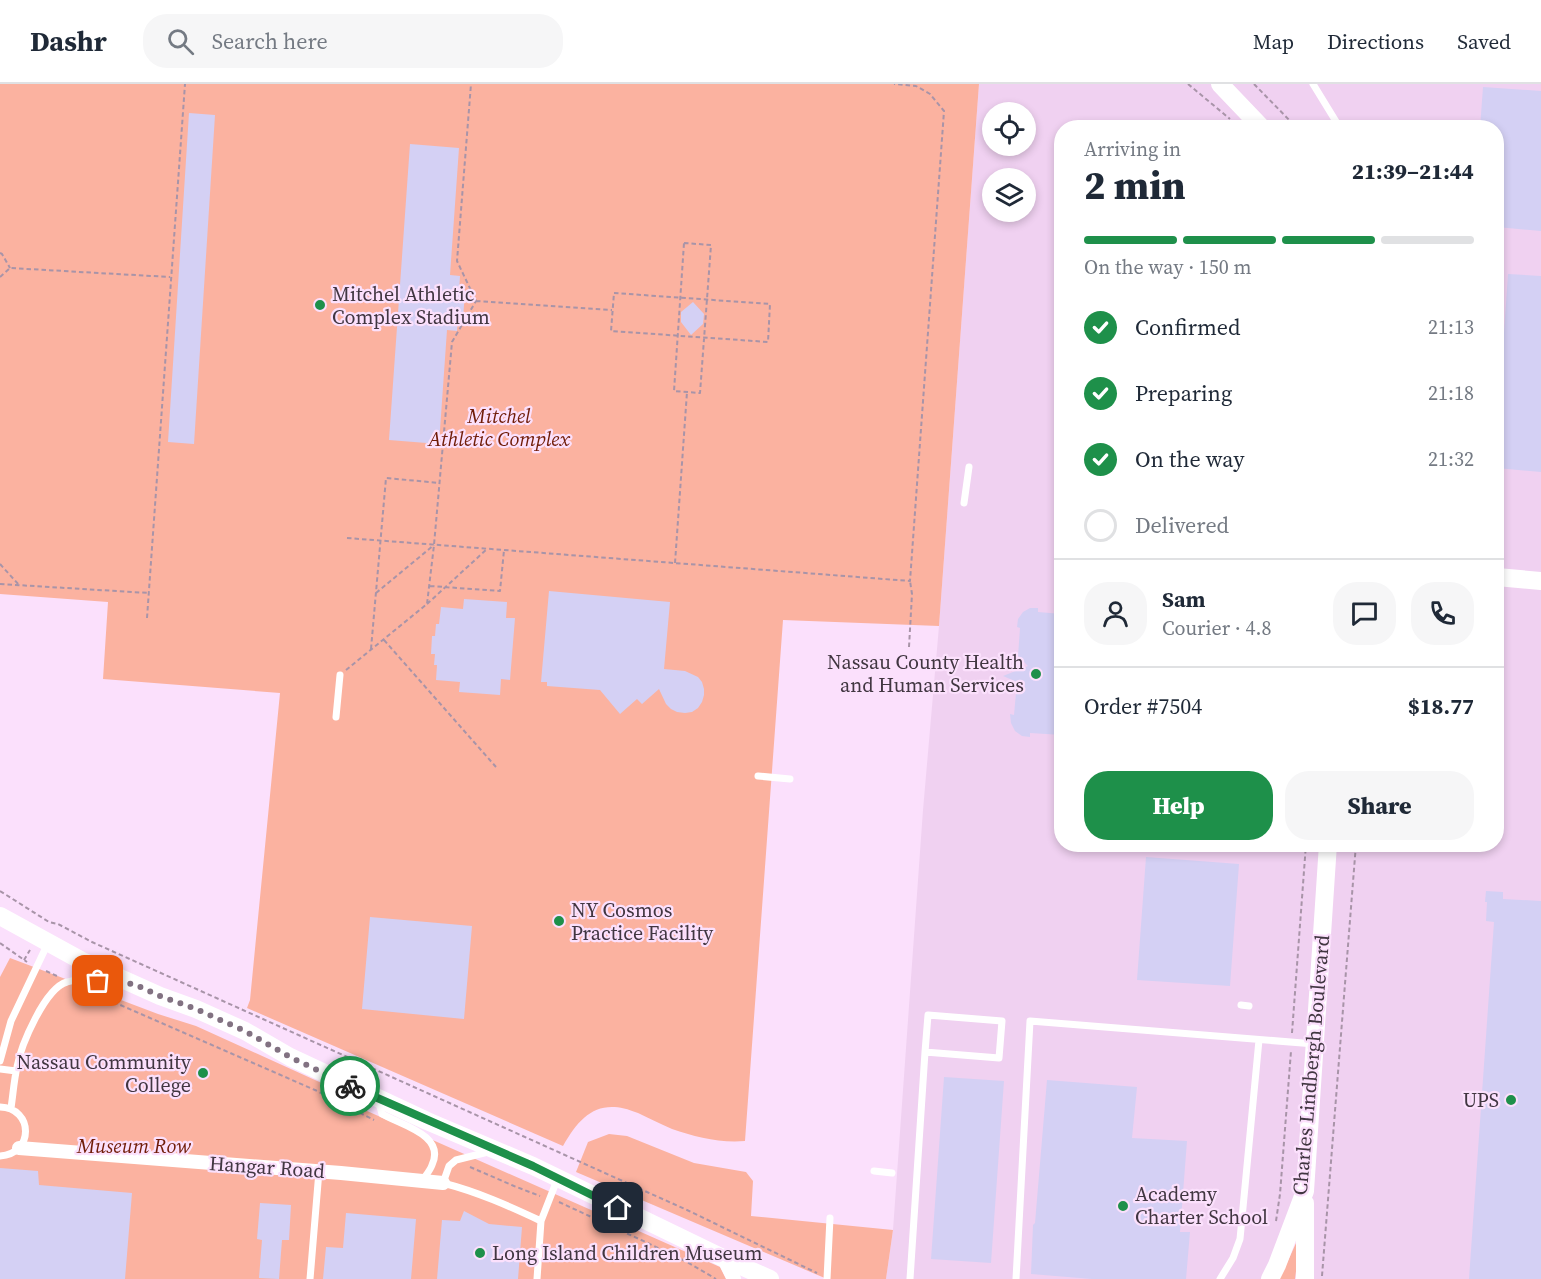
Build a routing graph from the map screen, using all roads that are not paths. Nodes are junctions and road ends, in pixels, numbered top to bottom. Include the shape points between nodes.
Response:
1 (1220, 84) edge
2 (1312, 84) edge
3 (1254, 120) edge
4 (1335, 120) edge
5 (969, 467) dead end
6 (964, 503) dead end
7 (1504, 577) edge
8 (1541, 580) edge
9 (340, 675) road end
10 (336, 717) dead end
11 (758, 776) dead end
12 (790, 778) dead end
13 (1327, 852) edge
14 (0, 916) edge
15 (48, 943) junction
16 (134, 984) junction
17 (1259, 1040) junction
18 (1315, 1044) junction
19 (924, 1052) junction
20 (0, 1060) edge
21 (0, 1069) edge
22 (16, 1071) junction
23 (377, 1098) junction
24 (0, 1107) edge
25 (11, 1108) junction
26 (19, 1148) junction
27 (496, 1151) junction
28 (0, 1156) edge
29 (318, 1171) junction
30 (874, 1171) dead end
31 (892, 1173) dead end
32 (557, 1178) junction
33 (422, 1182) junction
34 (443, 1183) junction
35 (1305, 1191) junction
36 (830, 1218) dead end
37 (541, 1221) junction
38 (724, 1258) junction
39 (310, 1279) edge
40 (537, 1279) edge
41 (734, 1279) edge
42 (770, 1279) edge
43 (827, 1279) edge
44 (909, 1279) edge
45 (1016, 1279) edge
46 (1220, 1279) edge
47 (1270, 1279) edge
48 (1305, 1279) edge

1 - 3 street
2 - 4 lane
5 - 6 lane
7 - 8 street
9 - 10 lane
11 - 12 lane
13 - 18 street, Charles Lindbergh Boulevard
14 - 15 street
15 - 16 street
15 - 20 lane via 10,1022
16 - 22 lane via 80,979 64,982 50,994 32,1025
16 - 23 street via 245,1031
17 - 18 lane
17 - 45 lane via 1030,1021
17 - 46 lane via 1240,1239
18 - 35 street, Charles Lindbergh Boulevard
19 - 19 lane via 928,1015 1002,1021 999,1058
19 - 44 lane
21 - 22 lane
22 - 25 lane
23 - 27 street
23 - 33 lane via 382,1114 420,1133 435,1150 433,1164
24 - 25 lane
25 - 26 lane via 26,1130
26 - 28 lane
26 - 29 street, Hangar Road
27 - 32 street
27 - 34 lane via 456,1160 449,1166
29 - 33 street, Hangar Road
29 - 39 lane
30 - 31 lane
32 - 37 lane
32 - 38 street
33 - 34 street, Hangar Road
34 - 37 lane via 468,1189
35 - 47 street, Charles Lindbergh Boulevard
35 - 48 street
36 - 43 lane
37 - 40 lane
38 - 41 street
38 - 42 street

